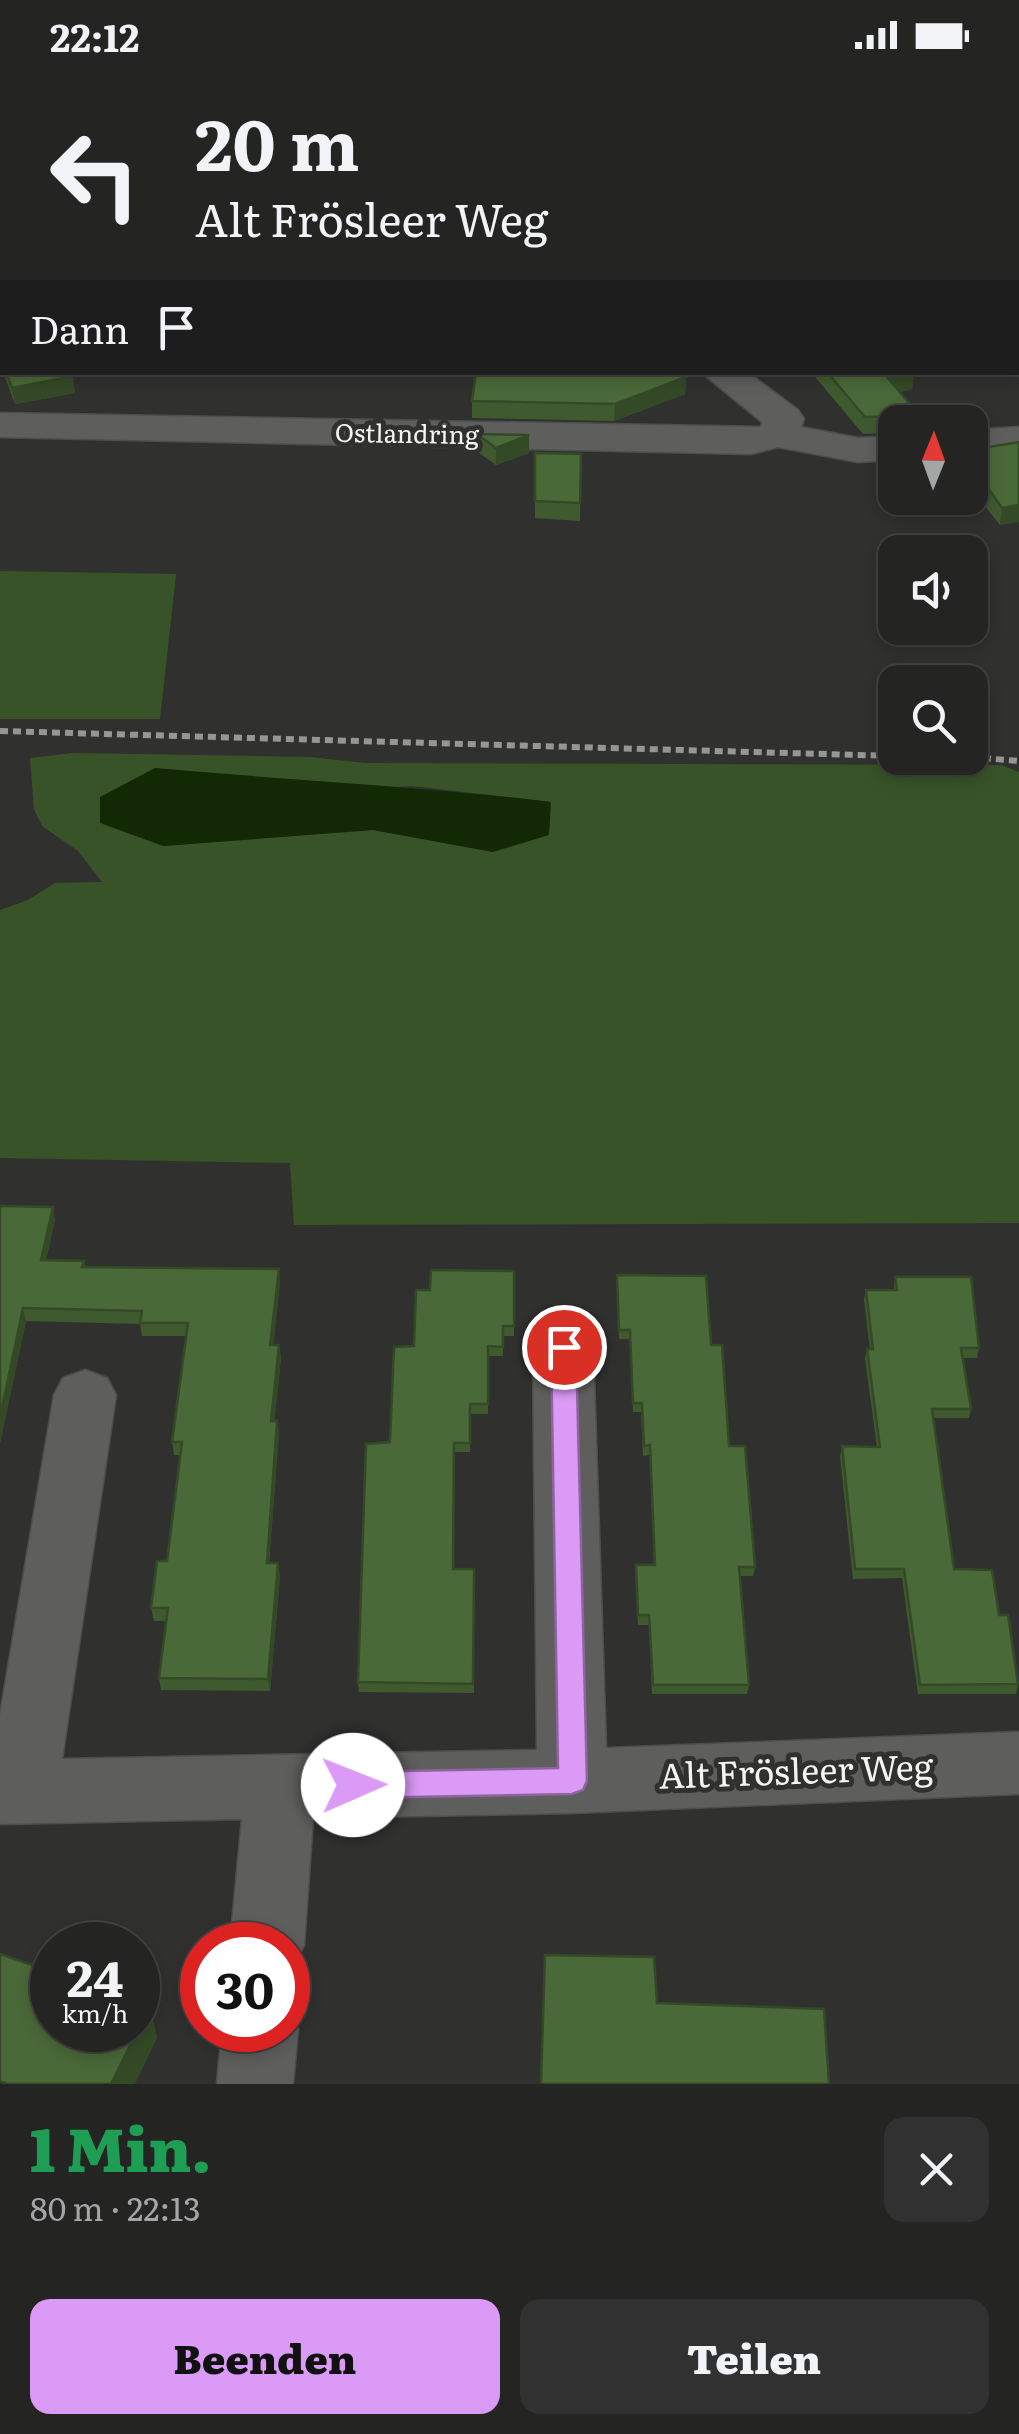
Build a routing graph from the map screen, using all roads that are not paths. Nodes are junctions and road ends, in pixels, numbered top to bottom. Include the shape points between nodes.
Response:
1 (725, 375) edge
2 (0, 424) edge
3 (778, 434) junction
4 (1019, 439) edge
5 (988, 441) edge
6 (878, 449) edge
7 (564, 1347) dead end
8 (85, 1395) dead end
9 (1019, 1763) edge
10 (572, 1781) junction
11 (280, 1787) junction
12 (11, 1793) edge
13 (269, 1922) edge
14 (258, 2052) edge
15 (255, 2084) edge

1 - 3 street via 784,419
2 - 3 street, Ostlandring via 732,442
3 - 6 street
4 - 5 street
7 - 10 street
8 - 12 street, Alt Frösleer Weg
9 - 10 street, Alt Frösleer Weg
10 - 11 street, Alt Frösleer Weg
11 - 12 street, Alt Frösleer Weg
11 - 13 street
14 - 15 street

